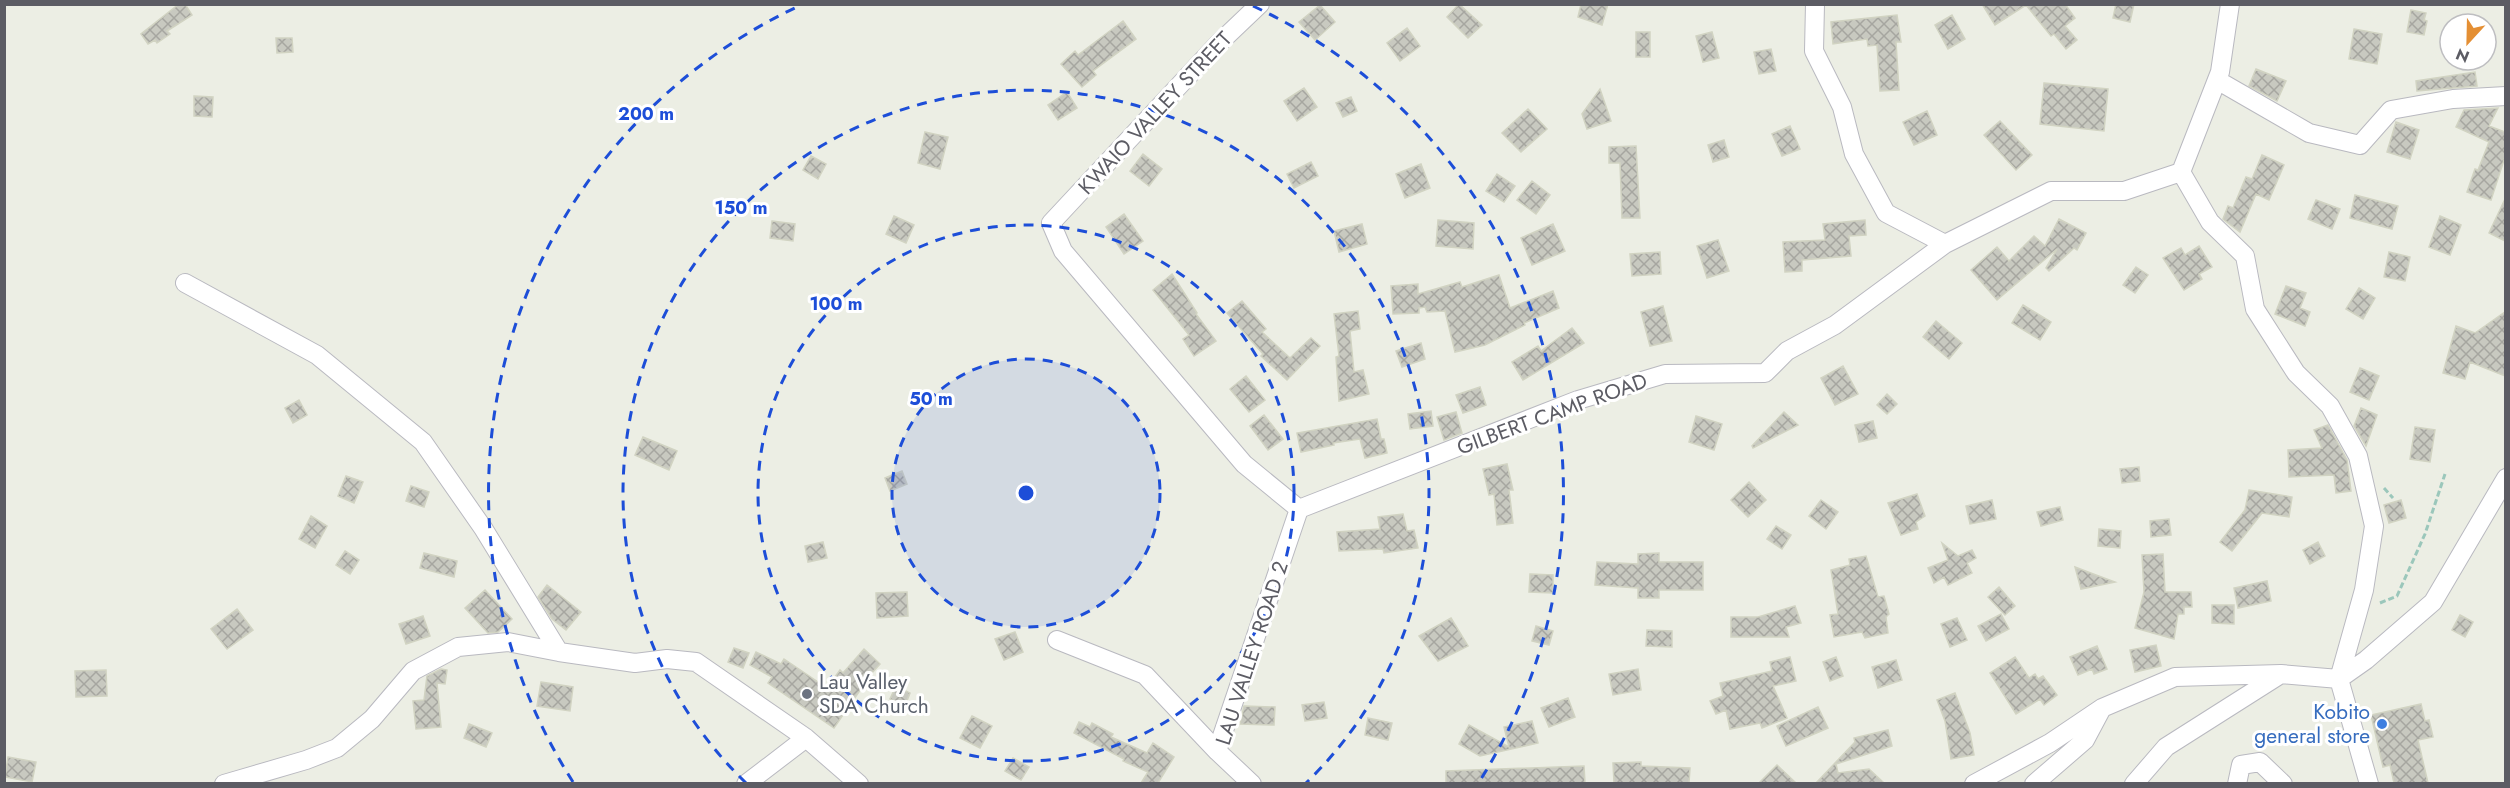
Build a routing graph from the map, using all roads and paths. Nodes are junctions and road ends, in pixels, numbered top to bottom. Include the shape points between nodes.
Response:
1 (1260, 4) edge
2 (1815, 4) edge
3 (2230, 4) edge
4 (2217, 80) junction
5 (2505, 96) edge
6 (2181, 172) junction
7 (1945, 244) junction
8 (185, 283) dead end
9 (2445, 474) dead end
10 (2505, 478) edge
11 (1299, 509) junction
12 (2356, 613) junction
13 (1057, 640) dead end
14 (559, 652) junction
15 (2282, 674) junction
16 (2339, 679) junction
17 (2102, 708) junction
18 (806, 738) junction
19 (1216, 751) junction
20 (224, 783) edge
21 (746, 783) edge
22 (859, 783) edge
23 (1252, 783) edge
24 (1974, 783) edge
25 (2034, 783) edge
26 (2134, 783) edge
27 (2237, 783) edge
28 (2283, 783) edge
29 (2369, 783) edge

1 - 11 street, KWAIO VALLEY STREET via 1051,223 1063,251 1244,464
2 - 7 street via 1814,51 1842,106 1854,154 1886,213
3 - 4 street
4 - 5 street via 2308,133 2360,145 2391,110 2454,99
4 - 6 street
6 - 7 street, GILBERT CAMP ROAD via 2124,191 2051,191
6 - 12 street via 2210,222 2245,256 2255,309 2296,373 2330,406 2358,456 2374,526 2364,590
7 - 11 street, GILBERT CAMP ROAD via 1835,325 1786,351 1765,373 1665,374 1578,400
8 - 14 street via 316,355 423,442 483,528
9 - 12 path via 2426,534 2397,596
10 - 16 street via 2433,602
11 - 19 street, LAU VALLEY ROAD 2
12 - 16 street
13 - 19 street via 1145,675
14 - 18 street via 635,663 667,659 696,662
14 - 20 street via 508,642 458,647 413,671 372,718 337,748
15 - 16 street
15 - 17 street via 2175,677
15 - 26 street via 2166,747
16 - 29 street
17 - 24 street via 2050,743
17 - 25 street via 2085,740
18 - 21 street
18 - 22 street
19 - 23 street, LAU VALLEY ROAD 2
27 - 28 street via 2241,765 2260,762

